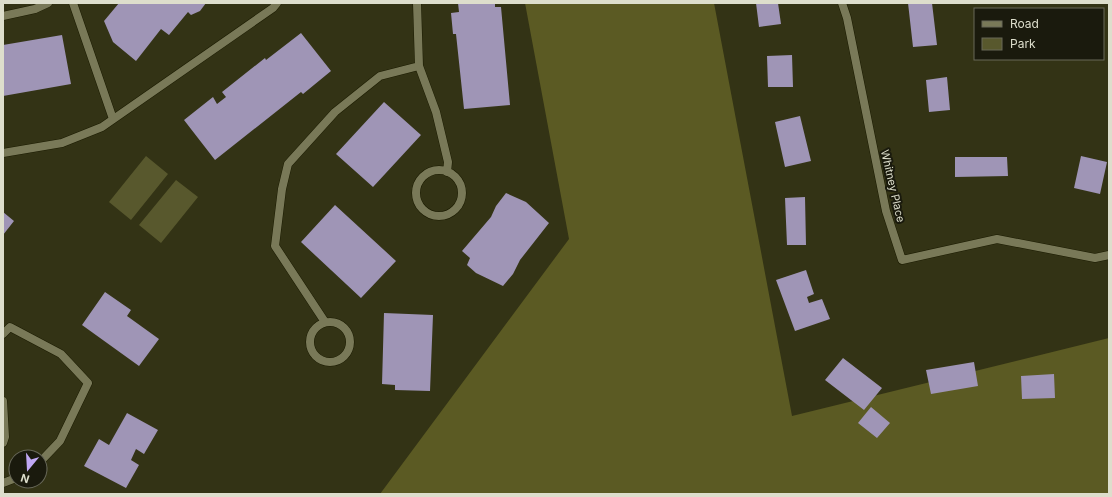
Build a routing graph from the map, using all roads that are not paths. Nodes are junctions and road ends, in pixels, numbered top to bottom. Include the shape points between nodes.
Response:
1 (48, 3) edge
2 (73, 3) edge
3 (277, 3) edge
4 (417, 3) edge
5 (842, 3) edge
6 (3, 16) edge
7 (419, 66) junction
8 (113, 119) junction
9 (3, 153) edge
10 (447, 172) junction
11 (1109, 255) edge
12 (325, 322) junction
13 (3, 334) edge
14 (3, 401) edge
15 (3, 443) edge
16 (48, 454) edge

1 - 6 street
2 - 8 street
3 - 8 street
4 - 7 street
5 - 11 street, Whitney Place via 886,211 902,260 997,239 1095,258
7 - 10 street via 436,112 448,162
7 - 12 street via 380,76 335,112 288,164 282,189 275,246
8 - 9 street via 102,127 62,143
10 - 10 street via 432,171 417,185 417,199 425,211 439,216 454,210 459,204 461,189 458,182
12 - 12 street via 314,328 310,347 317,358 323,361 336,361 347,353 351,339 345,327 339,323
13 - 16 street via 10,327 61,354 88,383 60,441
14 - 15 street

